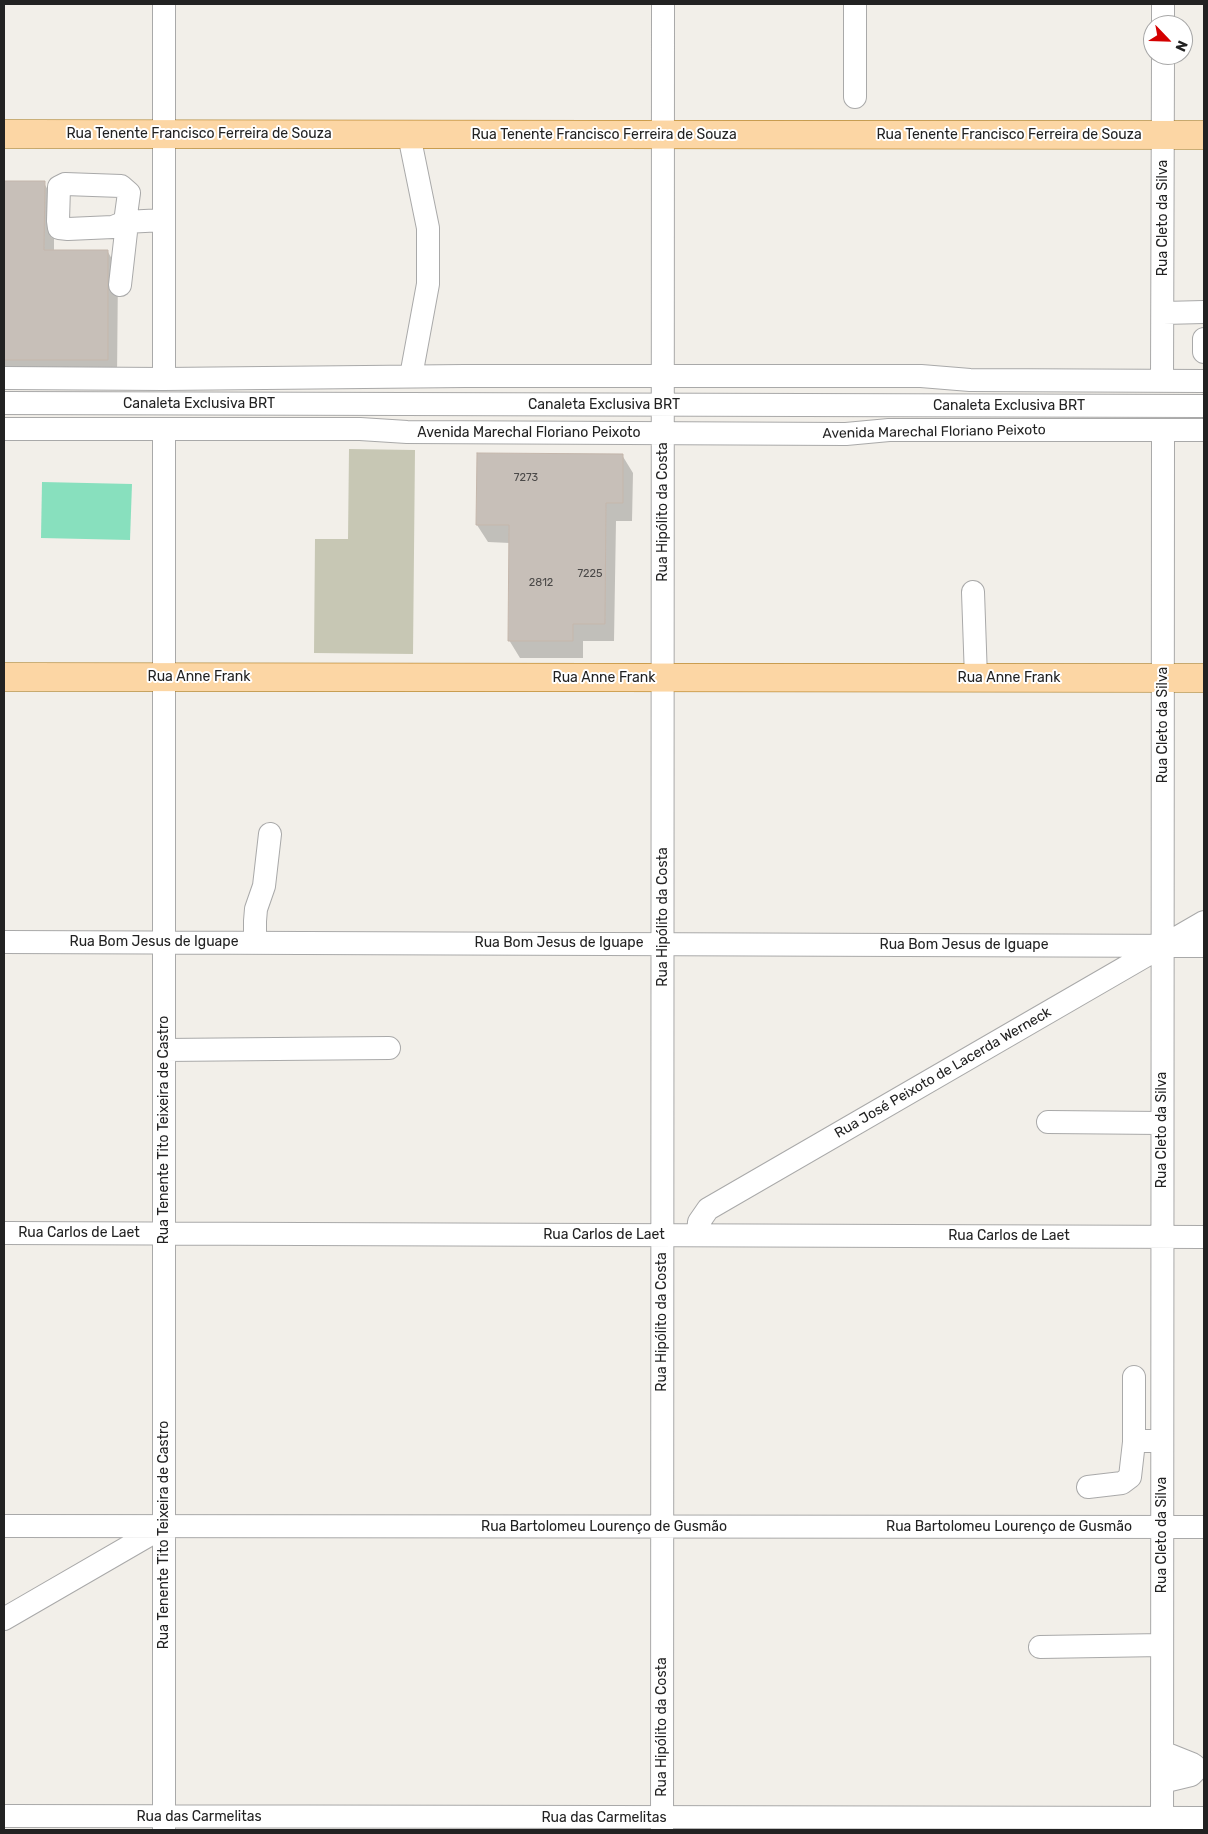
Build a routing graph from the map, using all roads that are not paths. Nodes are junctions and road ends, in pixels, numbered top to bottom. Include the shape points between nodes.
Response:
1 (164, 4) edge
2 (663, 4) edge
3 (855, 4) edge
4 (1163, 65) edge
5 (855, 96) dead end
6 (4, 134) edge
7 (164, 134) junction
8 (409, 135) junction
9 (663, 135) junction
10 (1163, 136) junction
11 (1204, 136) edge
12 (164, 227) junction
13 (120, 285) dead end
14 (1204, 312) edge
15 (1162, 313) junction
16 (1204, 339) edge
17 (1204, 352) edge
18 (411, 376) junction
19 (663, 377) junction
20 (4, 378) edge
21 (164, 379) junction
22 (1162, 381) junction
23 (1204, 381) edge
24 (4, 403) edge
25 (663, 405) junction
26 (1204, 406) edge
27 (4, 429) edge
28 (164, 429) junction
29 (1162, 430) junction
30 (1204, 430) edge
31 (663, 433) junction
32 (973, 592) dead end
33 (4, 677) edge
34 (164, 677) junction
35 (663, 678) junction
36 (976, 678) junction
37 (1162, 678) junction
38 (1204, 678) edge
39 (270, 834) dead end
40 (1204, 922) edge
41 (4, 942) edge
42 (164, 942) junction
43 (256, 943) junction
44 (663, 944) junction
45 (1163, 946) junction
46 (1204, 946) edge
47 (389, 1048) dead end
48 (164, 1050) junction
49 (1048, 1122) dead end
50 (1162, 1123) junction
51 (4, 1233) edge
52 (164, 1234) junction
53 (662, 1235) junction
54 (698, 1235) junction
55 (1162, 1236) junction
56 (1204, 1236) edge
57 (1134, 1377) dead end
58 (1162, 1441) junction
59 (1134, 1442) junction
60 (1088, 1487) dead end
61 (4, 1526) edge
62 (164, 1526) junction
63 (662, 1527) junction
64 (1162, 1527) junction
65 (1204, 1527) edge
66 (4, 1619) edge
67 (1162, 1645) junction
68 (1040, 1647) dead end
69 (1162, 1752) junction
70 (1162, 1782) junction
71 (1202, 1812) edge
72 (4, 1816) edge
73 (164, 1824) edge
74 (662, 1824) edge
75 (1162, 1824) edge

1 - 7 street
2 - 9 street, Rua Hipólito da Costa
3 - 5 street
4 - 10 street, Rua Cleto da Silva
6 - 7 main road, Rua Tenente Francisco Ferreira de Souza
7 - 8 main road, Rua Tenente Francisco Ferreira de Souza
7 - 12 street
8 - 9 main road, Rua Tenente Francisco Ferreira de Souza
8 - 18 street via 428,228 428,284
9 - 10 main road, Rua Tenente Francisco Ferreira de Souza
9 - 19 street, Rua Hipólito da Costa
10 - 11 main road, Rua Tenente Francisco Ferreira de Souza
10 - 15 street, Rua Cleto da Silva
12 - 13 street via 121,227
12 - 21 street
14 - 15 street
15 - 22 street, Rua Cleto da Silva
16 - 17 street
18 - 19 street
18 - 21 street
19 - 22 street via 921,376 970,380
19 - 25 street, Rua Hipólito da Costa
20 - 21 street
22 - 23 street
24 - 25 street, Canaleta Exclusiva BRT
25 - 26 street, Canaleta Exclusiva BRT
25 - 31 street, Rua Hipólito da Costa
27 - 28 street, Avenida Marechal Floriano Peixoto
28 - 31 street, Avenida Marechal Floriano Peixoto
28 - 34 street, Rua Tenente Tito Teixeira de Castro
29 - 30 street, Avenida Marechal Floriano Peixoto
29 - 31 street, Avenida Marechal Floriano Peixoto
29 - 37 street, Rua Cleto da Silva
31 - 35 street, Rua Hipólito da Costa
32 - 36 street
33 - 34 main road, Rua Anne Frank
34 - 35 main road, Rua Anne Frank
34 - 42 street, Rua Tenente Tito Teixeira de Castro
35 - 36 main road, Rua Anne Frank
35 - 44 street, Rua Hipólito da Costa
36 - 37 main road, Rua Anne Frank
37 - 38 main road, Rua Anne Frank
37 - 45 street, Rua Cleto da Silva
39 - 43 street via 264,886 256,909
40 - 45 street, Rua José Peixoto de Lacerda Werneck
41 - 42 street, Rua Bom Jesus de Iguape
42 - 43 street, Rua Bom Jesus de Iguape
42 - 48 street, Rua Tenente Tito Teixeira de Castro
43 - 44 street, Rua Bom Jesus de Iguape
44 - 45 street, Rua Bom Jesus de Iguape
44 - 53 street, Rua Hipólito da Costa
45 - 46 street, Rua Bom Jesus de Iguape
45 - 50 street, Rua Cleto da Silva
45 - 54 street, Rua José Peixoto de Lacerda Werneck via 708,1209 699,1222
47 - 48 street
48 - 52 street, Rua Tenente Tito Teixeira de Castro
49 - 50 street
50 - 55 street, Rua Cleto da Silva
51 - 52 street, Rua Carlos de Laet
52 - 53 street, Rua Carlos de Laet
52 - 62 street, Rua Tenente Tito Teixeira de Castro
53 - 54 street, Rua Carlos de Laet
53 - 63 street, Rua Hipólito da Costa
54 - 55 street, Rua Carlos de Laet
55 - 56 street, Rua Carlos de Laet
55 - 58 street, Rua Cleto da Silva
57 - 59 street
58 - 59 street
58 - 64 street, Rua Cleto da Silva
59 - 60 street via 1130,1477 1122,1483
61 - 62 street, Rua Bartolomeu Lourenço de Gusmão
62 - 63 street, Rua Bartolomeu Lourenço de Gusmão
62 - 66 street
62 - 73 street, Rua Tenente Tito Teixeira de Castro
63 - 64 street, Rua Bartolomeu Lourenço de Gusmão
63 - 74 street, Rua Hipólito da Costa
64 - 65 street, Rua Bartolomeu Lourenço de Gusmão
64 - 67 street, Rua Cleto da Silva
67 - 68 street
67 - 69 street, Rua Cleto da Silva
69 - 70 street, Rua Cleto da Silva
69 - 70 street via 1196,1766 1196,1770 1191,1775
70 - 75 street, Rua Cleto da Silva
71 - 75 street, Rua das Carmelitas
72 - 73 street, Rua das Carmelitas
73 - 74 street, Rua das Carmelitas
74 - 75 street, Rua das Carmelitas

